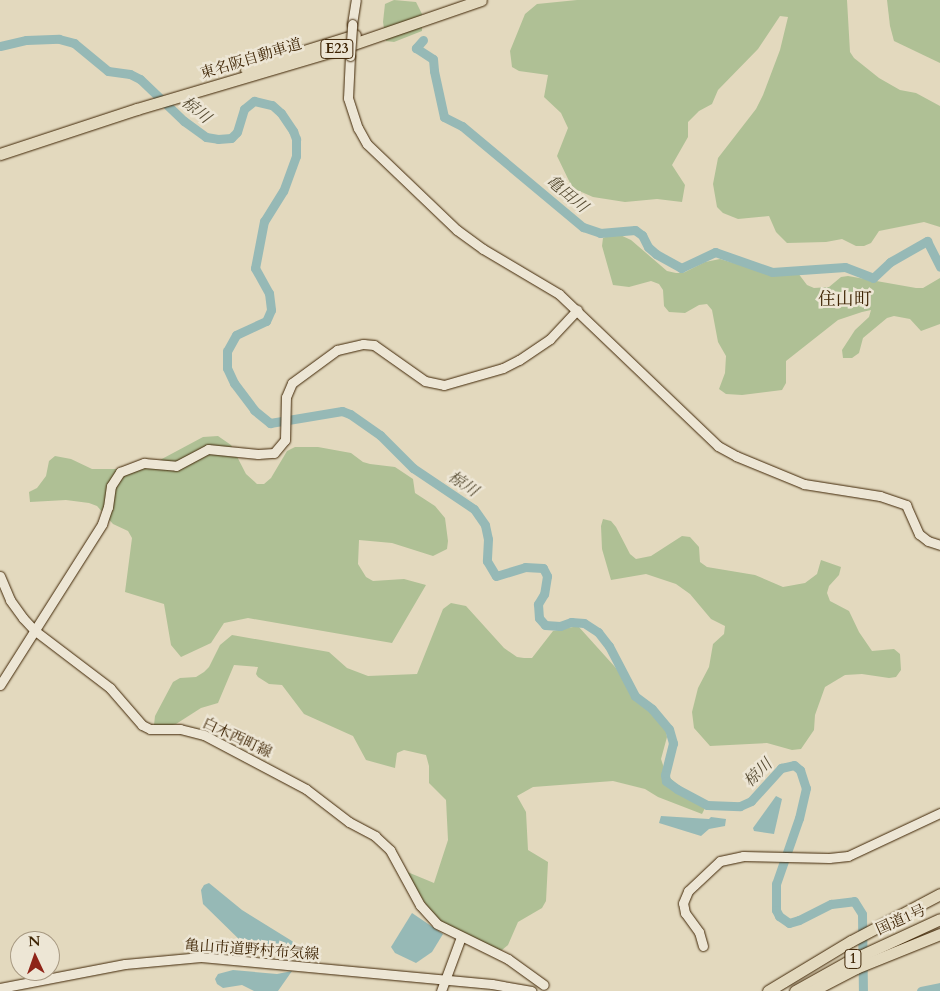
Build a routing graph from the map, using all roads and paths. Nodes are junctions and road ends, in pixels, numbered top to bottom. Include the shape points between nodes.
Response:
1 (356, 0) edge
2 (459, 0) edge
3 (481, 0) edge
4 (190, 89) junction
5 (133, 106) junction
6 (0, 146) edge
7 (0, 154) edge
8 (577, 310) junction
9 (940, 545) edge
10 (0, 576) edge
11 (34, 630) junction
12 (0, 685) edge
13 (940, 813) edge
14 (940, 894) edge
15 (940, 919) edge
16 (940, 934) edge
17 (461, 937) junction
18 (703, 946) dead end
19 (445, 980) junction
20 (544, 985) dead end
21 (0, 988) edge
22 (803, 990) edge
23 (441, 991) edge
24 (531, 991) edge
25 (768, 991) edge

1 - 8 street, bridge via 348,98 367,144 470,240 552,289
2 - 4 highway, 東名阪自動車道 / E23
3 - 4 highway, 東名阪自動車道 / E23 via 339,48
4 - 5 highway, 東名阪自動車道 / E23
5 - 6 highway, 東名阪自動車道 / E23
5 - 7 highway, 東名阪自動車道 / E23
8 - 9 street via 718,446 804,484 880,496 906,505 919,534
8 - 11 street via 550,339 519,360 503,368 444,385 425,381 374,345 337,350 292,383 287,393 283,445 270,454 208,449 174,466 144,463 120,472 111,486 102,524
10 - 11 street, 白木西町線 via 18,612
11 - 12 street
11 - 17 street, 白木西町線 via 100,679 145,727 180,729 204,735 294,782 349,822 375,836 394,855 427,914 437,924
13 - 18 street via 848,856 743,856 726,859 713,866 688,891 683,907 699,932
14 - 25 highway
15 - 22 highway, 国道1号 / 1 via 906,933
16 - 22 highway
17 - 19 street
17 - 20 street, 白木西町線 via 508,959
19 - 21 street, 亀山市道野村布気線 via 200,957 125,964
19 - 23 street
19 - 24 street via 505,985

